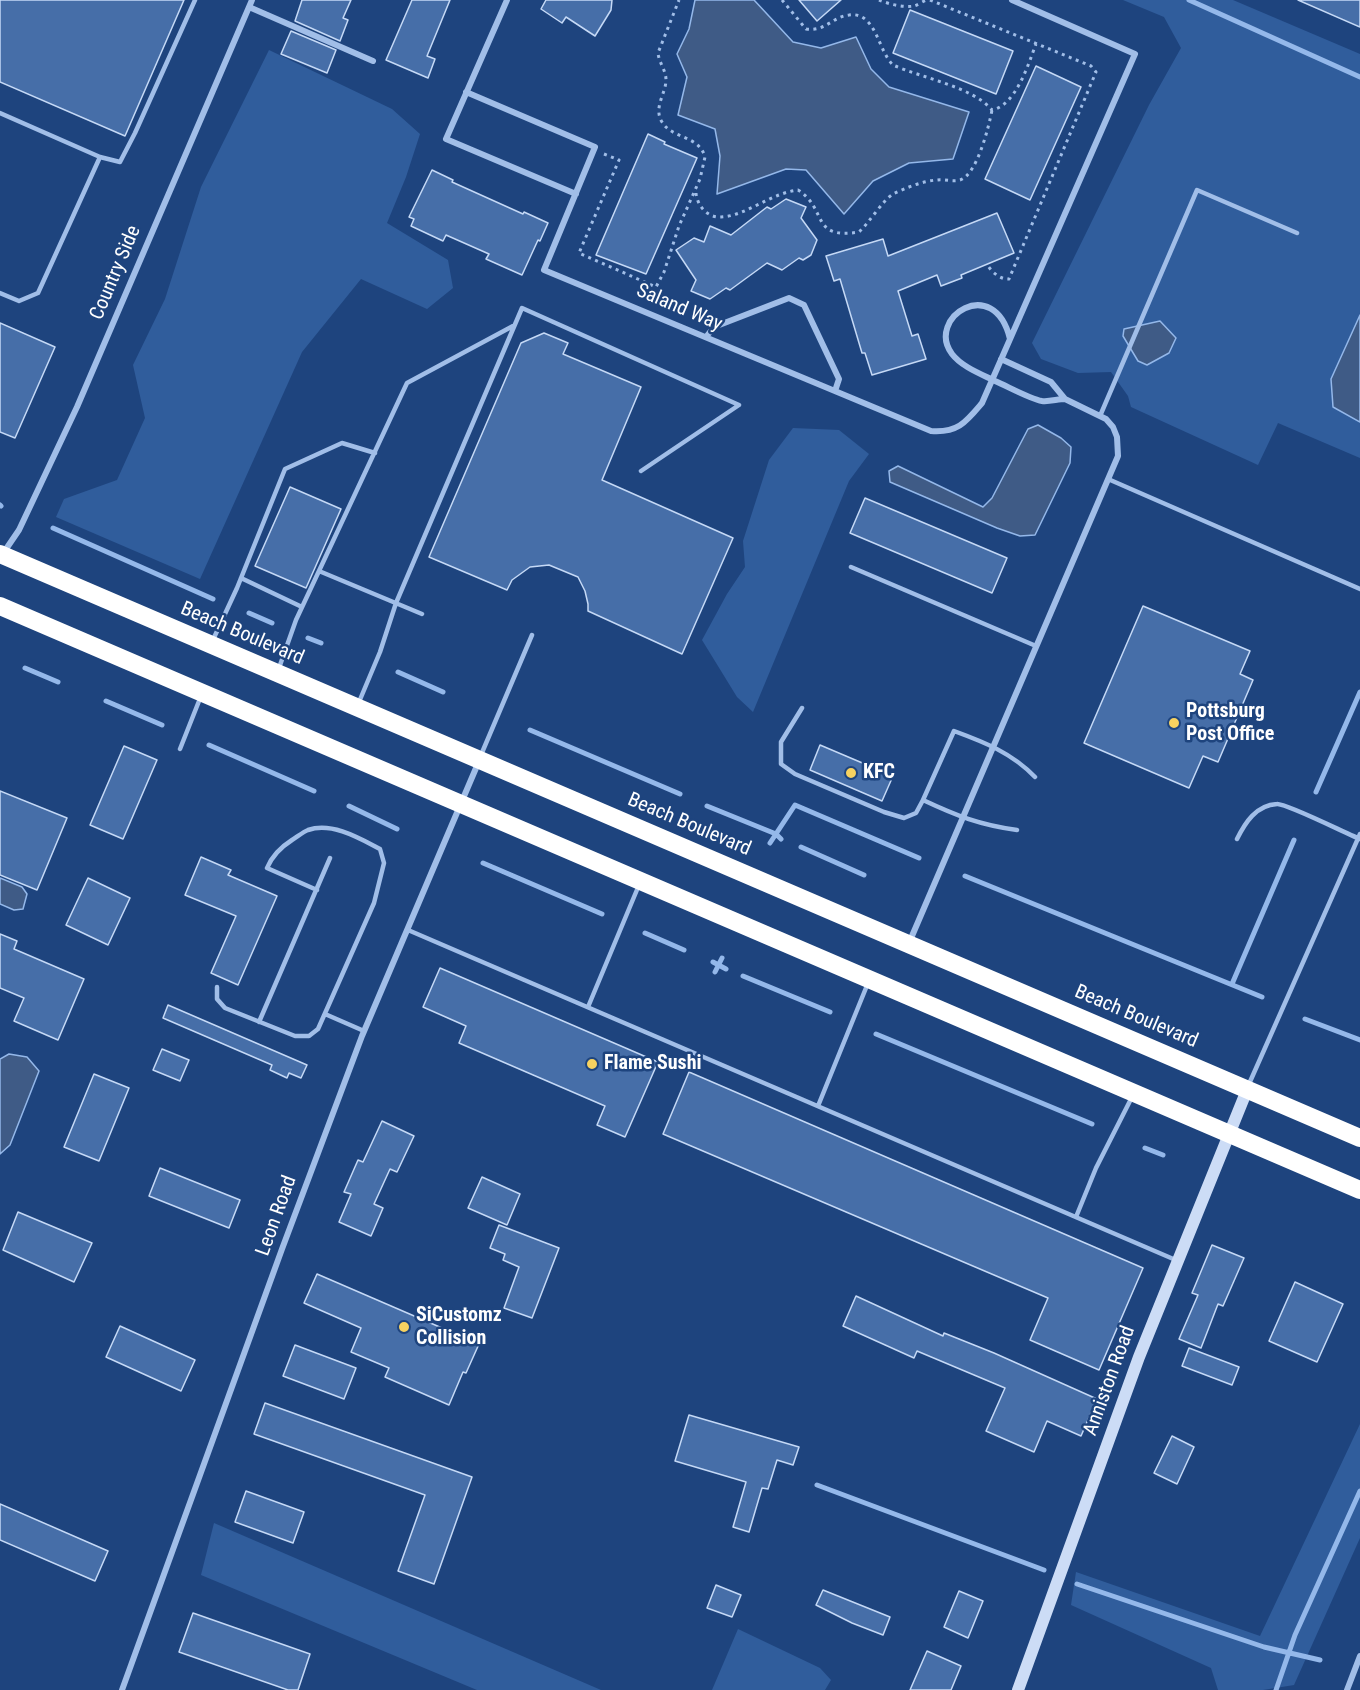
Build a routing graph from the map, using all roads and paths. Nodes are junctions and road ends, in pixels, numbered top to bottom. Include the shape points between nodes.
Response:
1 (195, 0) edge
2 (507, 0) edge
3 (679, 0) edge
4 (782, 0) edge
5 (879, 0) edge
6 (929, 0) edge
7 (1012, 0) edge
8 (250, 3) edge
9 (1036, 44) junction
10 (373, 61) dead end
11 (466, 92) junction
12 (992, 110) junction
13 (0, 113) edge
14 (594, 151) junction
15 (100, 157) junction
16 (695, 191) junction
17 (576, 194) junction
18 (1297, 232) dead end
19 (988, 266) dead end
20 (0, 293) edge
21 (514, 326) junction
22 (706, 337) junction
23 (1010, 340) junction
24 (1001, 359) junction
25 (993, 379) junction
26 (835, 391) junction
27 (1065, 399) junction
28 (1100, 416) junction
29 (375, 453) junction
30 (641, 471) dead end
31 (1108, 478) junction
32 (1, 555) edge
33 (851, 567) dead end
34 (319, 571) junction
35 (241, 578) junction
36 (1360, 589) edge
37 (396, 603) junction
38 (0, 606) edge
39 (302, 607) junction
40 (422, 614) dead end
41 (532, 635) dead end
42 (211, 645) junction
43 (1036, 646) junction
44 (277, 673) junction
45 (202, 693) junction
46 (357, 707) junction
47 (802, 708) dead end
48 (993, 746) junction
49 (180, 749) dead end
50 (479, 760) junction
51 (1035, 777) dead end
52 (923, 800) junction
53 (461, 805) junction
54 (962, 819) junction
55 (1017, 830) dead end
56 (1359, 837) edge
57 (1237, 839) dead end
58 (330, 858) dead end
59 (640, 882) junction
60 (317, 890) junction
61 (408, 930) junction
62 (909, 943) junction
63 (870, 980) junction
64 (218, 987) dead end
65 (588, 1007) junction
66 (325, 1014) junction
67 (259, 1022) junction
68 (364, 1032) junction
69 (1247, 1090) junction
70 (1134, 1093) junction
71 (818, 1106) junction
72 (1229, 1134) junction
73 (1360, 1138) edge
74 (1360, 1190) edge
75 (1076, 1217) junction
76 (1178, 1261) junction
77 (1360, 1656) edge
78 (122, 1690) edge
79 (1018, 1690) edge
80 (1347, 1690) edge

1 - 15 lane via 120,162
2 - 11 street
3 - 16 path via 658,53 666,82 659,111 670,130 704,151
4 - 12 path via 806,29 819,29 847,15 861,16 868,21 893,65 970,93
5 - 6 path via 906,6
6 - 9 path
7 - 23 street, Saland Way via 1135,54
8 - 10 street
8 - 32 street, Country Side via 77,407 19,530
9 - 12 path via 1021,82 1001,108
9 - 19 path via 1091,66 1096,72 1009,279
11 - 14 street via 596,147
11 - 17 street via 446,139
12 - 16 path via 984,141 966,176 923,182 895,193 859,232 843,235 827,229 812,201 798,190 786,191 720,218 702,209
13 - 15 lane
14 - 16 path via 619,160 579,253 656,287
14 - 17 street, Saland Way
15 - 20 lane via 39,293 19,301
17 - 22 street, Saland Way via 544,270
18 - 28 lane via 1197,190
21 - 29 lane via 407,383
21 - 30 lane via 522,308 739,405
21 - 37 lane
22 - 26 street, Saland Way
22 - 26 street via 714,327 789,298 804,305 839,379
23 - 24 street, Saland Way
23 - 25 street via 1002,318 985,306 964,308 949,323 946,334 952,354 969,368
24 - 25 street, Saland Way
24 - 27 street via 1051,382
25 - 26 street, Saland Way via 976,411 957,428 946,432 931,431
25 - 27 street via 1042,401
27 - 28 street
28 - 31 street via 1113,427 1117,437 1118,456
29 - 34 lane
29 - 35 lane via 342,443 285,469
31 - 36 lane
31 - 43 street
32 - 42 highway, Beach Boulevard
33 - 43 lane
34 - 37 lane
34 - 39 lane
35 - 39 lane
35 - 42 lane
37 - 40 lane
37 - 46 lane
38 - 45 highway
39 - 44 lane
41 - 50 lane
42 - 44 highway, Beach Boulevard
43 - 48 street
44 - 46 highway, Beach Boulevard
45 - 49 lane
45 - 53 highway
46 - 50 highway, Beach Boulevard
47 - 52 lane via 782,742 782,764 795,774 904,818 916,813
48 - 51 lane
48 - 52 lane via 954,731
48 - 54 street
50 - 53 street, Leon Road
50 - 62 highway, Beach Boulevard
52 - 54 lane
53 - 59 highway
53 - 61 street, Leon Road
54 - 55 lane
54 - 62 street
56 - 57 lane via 1279,803 1260,809
56 - 69 lane
58 - 60 lane
59 - 63 highway
59 - 65 lane
60 - 66 lane via 267,868 271,858 308,830 327,827 380,849 384,863 374,903
60 - 67 lane
61 - 65 lane
61 - 68 street, Leon Road
62 - 69 highway, Beach Boulevard
63 - 70 highway
63 - 71 lane
64 - 67 lane via 217,999 225,1008
65 - 71 lane
66 - 67 lane via 318,1029 309,1036 296,1036
66 - 68 lane
68 - 78 street, Leon Road
69 - 72 street, Anniston Road
69 - 73 highway, Beach Boulevard
70 - 72 highway
70 - 75 lane
71 - 75 lane
72 - 74 highway
72 - 76 street, Anniston Road
75 - 76 lane
76 - 79 street, Anniston Road
77 - 80 street

